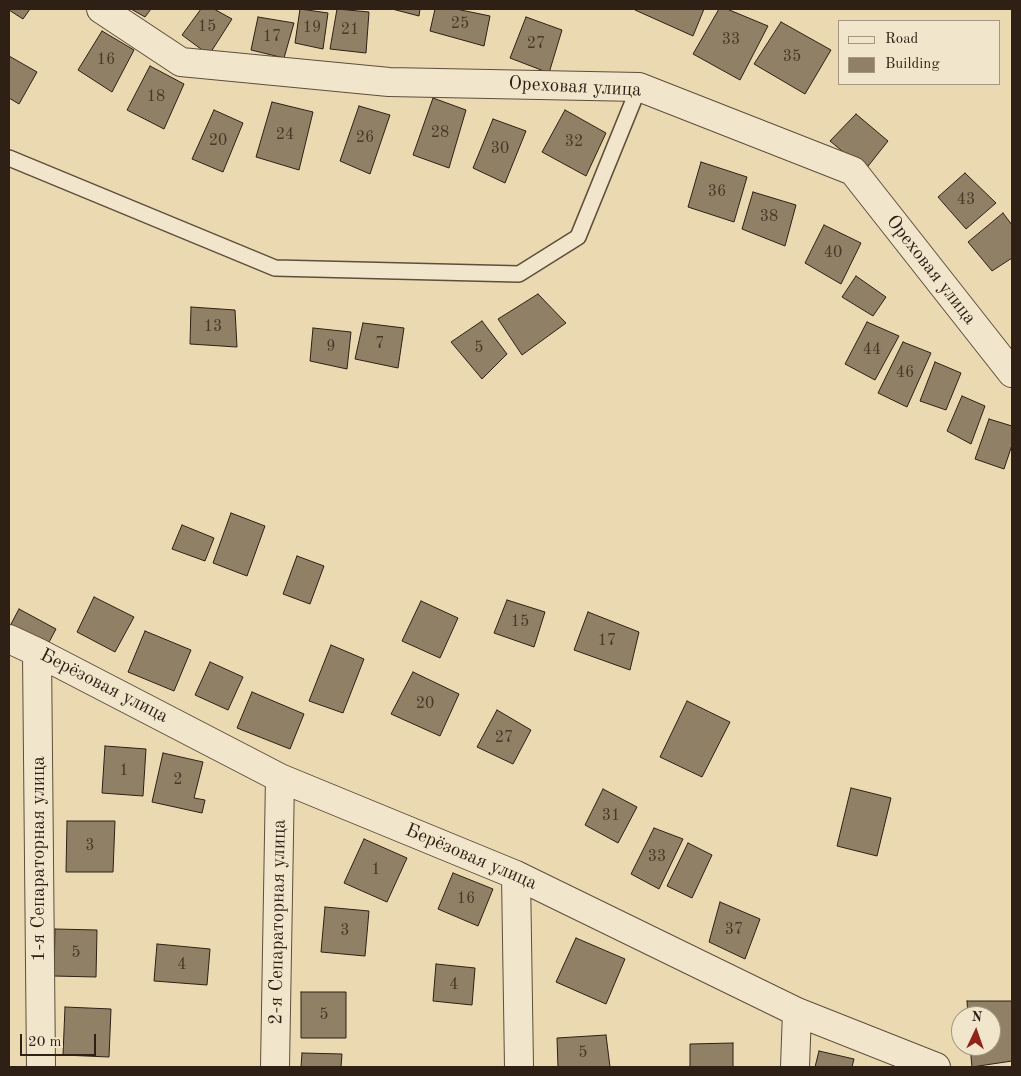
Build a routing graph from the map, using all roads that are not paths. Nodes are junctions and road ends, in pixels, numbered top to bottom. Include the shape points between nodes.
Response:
1 (101, 9) edge
2 (639, 86) junction
3 (9, 158) edge
4 (1012, 373) edge
5 (9, 640) edge
6 (37, 652) junction
7 (280, 778) junction
8 (516, 875) junction
9 (797, 1012) junction
10 (41, 1067) edge
11 (275, 1067) edge
12 (519, 1067) edge
13 (796, 1067) edge
14 (936, 1067) edge

1 - 2 street, Ореховая улица via 181,62 389,82
2 - 3 lane via 578,237 519,274 275,268
2 - 4 street, Ореховая улица via 853,171
5 - 6 street, Берёзовая улица
6 - 7 street, Берёзовая улица
6 - 10 street, 1-я Сепараторная улица
7 - 8 street, Берёзовая улица
7 - 11 street, 2-я Сепараторная улица
8 - 9 street, Берёзовая улица
8 - 12 street
9 - 13 street
9 - 14 street, Берёзовая улица

